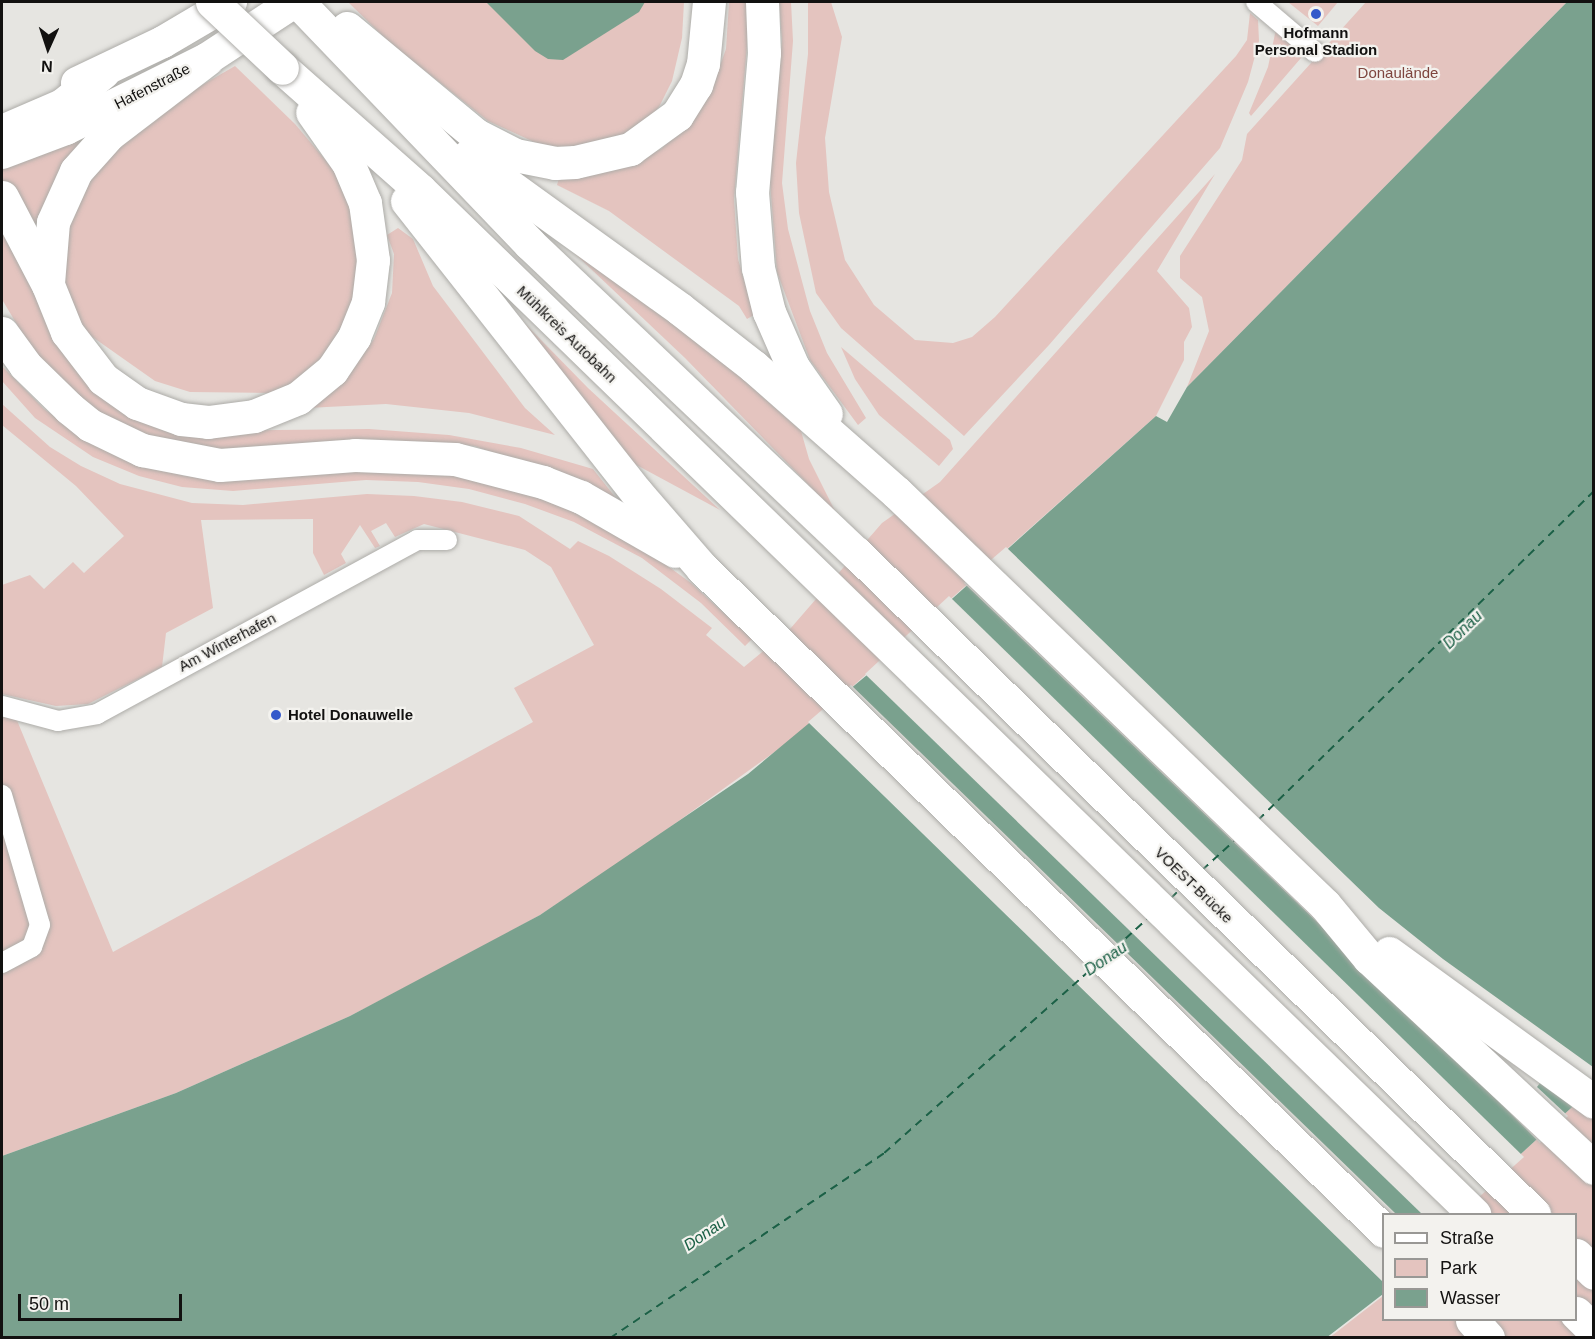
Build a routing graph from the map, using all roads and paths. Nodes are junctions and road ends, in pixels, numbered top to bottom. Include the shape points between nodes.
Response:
1 (212, 2) edge
2 (231, 2) edge
3 (296, 2) edge
4 (312, 2) edge
5 (709, 2) edge
6 (762, 2) edge
7 (1260, 5) edge
8 (359, 50) junction
9 (1315, 52) dead end
10 (207, 59) junction
11 (103, 72) junction
12 (295, 82) junction
13 (408, 112) junction
14 (2, 114) edge
15 (350, 129) junction
16 (2, 130) edge
17 (2, 153) edge
18 (2, 197) edge
19 (48, 285) junction
20 (2, 333) edge
21 (896, 492) junction
22 (447, 540) dead end
23 (702, 568) junction
24 (2, 706) edge
25 (2, 795) edge
26 (1325, 905) junction
27 (2, 963) edge
28 (1593, 1102) edge
29 (1593, 1168) edge
30 (1472, 1213) edge
31 (1532, 1213) edge
32 (1382, 1230) edge
33 (1577, 1257) edge
34 (1593, 1273) edge
35 (1577, 1315) edge
36 (1473, 1321) edge
37 (1593, 1331) edge
38 (1488, 1338) edge

1 - 12 highway, bridge
2 - 11 main road
3 - 8 highway
3 - 10 main road, Hafenstraße
4 - 8 highway
5 - 8 highway via 703,64 696,85 677,115 630,149 585,161 537,160 497,147
6 - 21 highway via 764,53 752,228 769,312 793,367 811,393
7 - 9 street
8 - 13 highway
10 - 17 main road, Hafenstraße via 66,129
10 - 19 highway via 109,134 76,171 54,222
11 - 14 main road
11 - 16 highway via 62,105
12 - 15 highway, Mühlkreis Autobahn
12 - 19 highway via 359,185 373,239 371,283 362,321 338,362 317,384 277,408 231,421 181,419 158,412 117,391 89,366 67,332
13 - 21 highway via 680,309 753,366
13 - 31 highway, VOEST-Brücke via 530,244 856,553
15 - 23 highway via 630,485
15 - 30 highway, Mühlkreis Autobahn via 420,190 828,583
18 - 19 highway
20 - 23 highway via 25,365 69,408 90,425 142,450 220,465 355,455 455,459 543,482 581,497
21 - 26 highway
22 - 24 street, Am Winterhafen via 417,540 97,714 58,721
23 - 32 highway
25 - 27 street via 40,925 32,947
26 - 28 highway
26 - 29 highway via 1369,958
33 - 34 highway
35 - 37 highway
36 - 38 highway

